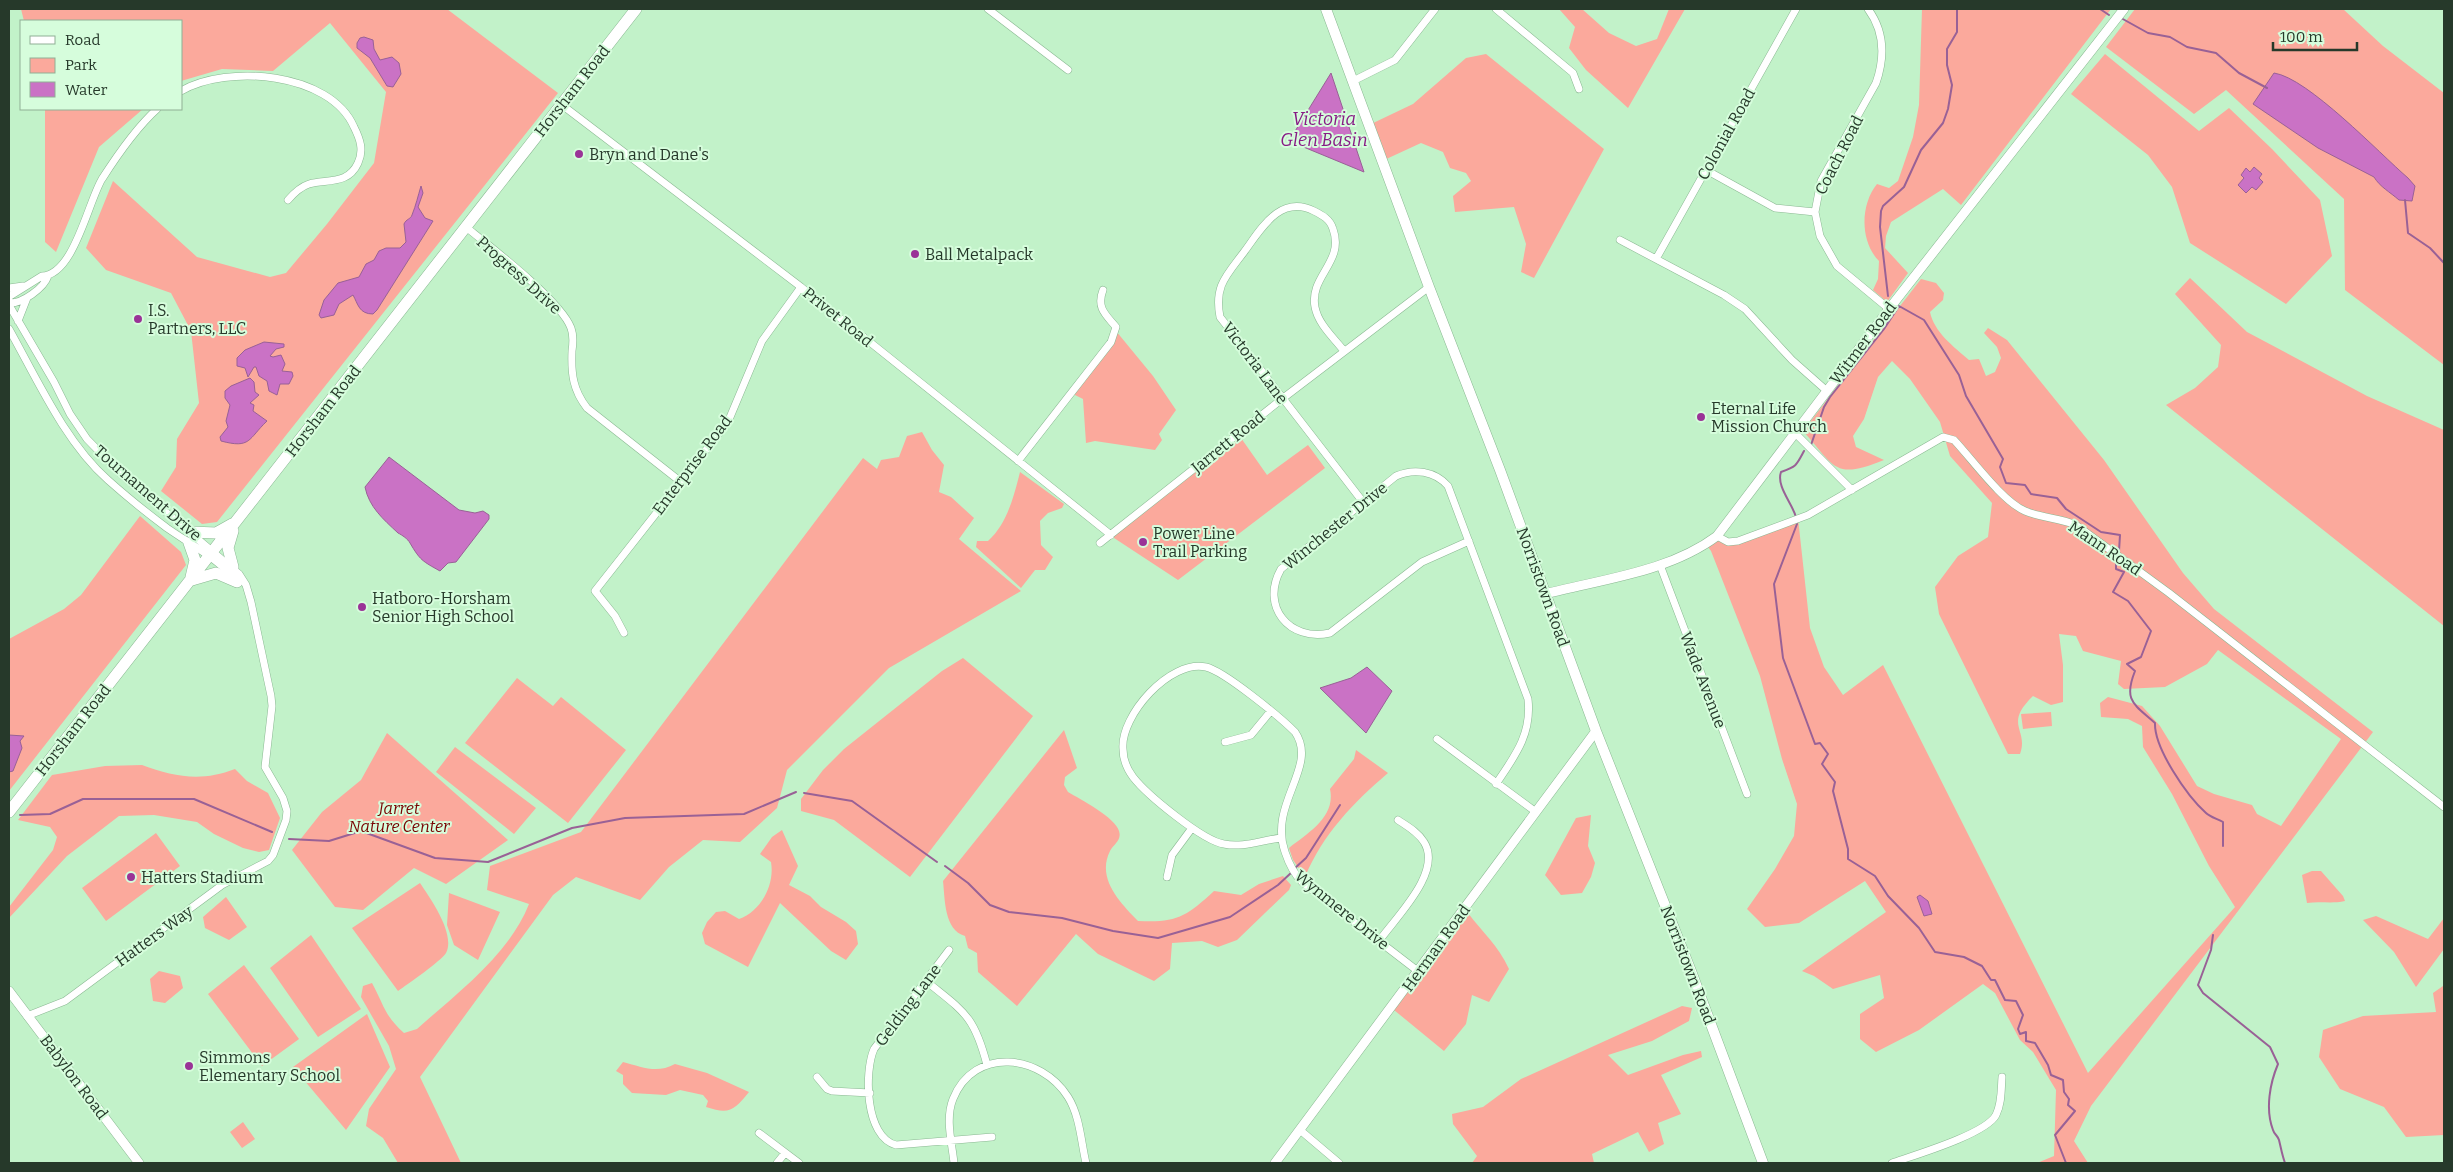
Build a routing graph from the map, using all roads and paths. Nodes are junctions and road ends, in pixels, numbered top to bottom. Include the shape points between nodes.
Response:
1 (636, 9) edge
2 (988, 9) edge
3 (1326, 9) edge
4 (1435, 9) edge
5 (1496, 9) edge
6 (1796, 9) edge
7 (1868, 9) edge
8 (2124, 9) edge
9 (1068, 70) dead end
10 (1353, 81) junction
11 (1579, 89) dead end
12 (182, 90) edge
13 (562, 105) junction
14 (156, 110) edge
15 (1706, 170) junction
16 (288, 200) dead end
17 (1815, 212) junction
18 (467, 228) junction
19 (1620, 240) dead end
20 (1656, 260) junction
21 (48, 276) junction
22 (26, 286) junction
23 (1429, 287) junction
24 (9, 288) edge
25 (801, 288) junction
26 (1103, 290) dead end
27 (30, 294) junction
28 (9, 298) edge
29 (9, 304) edge
30 (1888, 309) junction
31 (18, 320) junction
32 (9, 329) edge
33 (1344, 351) junction
34 (1827, 391) junction
35 (1282, 399) junction
36 (1796, 434) junction
37 (1018, 461) junction
38 (681, 482) junction
39 (1852, 490) junction
40 (1362, 502) junction
41 (237, 521) junction
42 (1111, 535) junction
43 (1717, 536) junction
44 (190, 537) junction
45 (1469, 541) junction
46 (1100, 544) dead end
47 (211, 553) junction
48 (1660, 565) junction
49 (233, 568) junction
50 (190, 581) junction
51 (237, 582) junction
52 (246, 590) junction
53 (1545, 594) junction
54 (624, 633) dead end
55 (1270, 712) junction
56 (1596, 731) junction
57 (1437, 739) dead end
58 (1225, 742) dead end
59 (1496, 784) junction
60 (1747, 794) dead end
61 (2444, 807) edge
62 (9, 812) edge
63 (1536, 812) junction
64 (1398, 820) dead end
65 (1192, 828) junction
66 (1281, 838) junction
67 (1167, 877) dead end
68 (1379, 941) junction
69 (949, 950) dead end
70 (1419, 972) junction
71 (926, 981) junction
72 (9, 991) edge
73 (27, 1016) junction
74 (987, 1065) junction
75 (817, 1077) dead end
76 (2002, 1077) dead end
77 (870, 1093) junction
78 (1300, 1130) junction
79 (759, 1133) dead end
80 (992, 1137) dead end
81 (951, 1139) junction
82 (785, 1153) junction
83 (137, 1162) edge
84 (778, 1163) edge
85 (799, 1163) edge
86 (954, 1163) edge
87 (1086, 1163) edge
88 (1275, 1163) edge
89 (1339, 1163) edge
90 (1763, 1163) edge
91 (1895, 1163) edge

1 - 13 main road, Horsham Road
2 - 9 street
3 - 10 main road, Norristown Road
4 - 10 street via 1395,60
5 - 11 street via 1573,73
6 - 15 street, Colonial Road
7 - 17 street, Coach Road via 1881,34 1881,70 1821,182
8 - 30 street, Witmer Road
10 - 23 main road, Norristown Road
12 - 16 street via 217,77 242,76 297,82 322,92 336,103 352,120 360,138 362,150 358,163 351,173 339,180 308,184
13 - 18 main road, Horsham Road
13 - 25 street, Privet Road
14 - 21 street via 146,118 101,180 73,248 57,271
15 - 17 street via 1775,208
15 - 20 street, Colonial Road
17 - 30 street, Coach Road via 1820,236 1834,262
18 - 38 street, Progress Drive via 509,261 564,316 573,339 571,376 578,397 587,408
18 - 41 main road, Horsham Road
19 - 20 street
20 - 34 street via 1745,309 1792,360
21 - 22 street
21 - 27 street via 46,283
22 - 24 street
22 - 28 street
23 - 33 street, Jarrett Road
23 - 53 main road, Norristown Road
25 - 37 street, Privet Road
25 - 38 street, Enterprise Road via 762,341 728,422
26 - 37 street via 1100,307 1116,327 1112,342
27 - 29 street
27 - 31 street
29 - 31 street, Tournament Drive
30 - 34 street, Witmer Road
31 - 44 street, Tournament Drive via 84,435
32 - 44 street, Tournament Drive via 66,429 86,456 124,494
33 - 35 street, Jarrett Road
33 - 35 street, Victoria Lane via 1318,318 1314,306 1316,286 1333,258 1333,229 1324,216 1310,209 1297,206 1280,211 1268,220 1220,284 1218,304 1223,323
34 - 36 street, Witmer Road
35 - 40 street, Victoria Lane
35 - 42 street, Jarrett Road
36 - 39 street
36 - 43 street, Witmer Road
37 - 42 street, Privet Road
38 - 54 street, Enterprise Road via 595,591
39 - 43 street, Mann Road via 1808,515 1750,538 1728,542
39 - 61 street, Mann Road via 1943,437 1949,437 2008,501 2026,512 2076,525 2169,593
40 - 45 street, Winchester Drive via 1402,473 1436,476 1448,486
40 - 45 street, Winchester Drive via 1277,575 1273,591 1276,609 1296,630 1313,635 1330,633 1422,562
41 - 44 main road via 216,532
41 - 47 main road, Horsham Road
41 - 49 main road via 228,548
42 - 46 street, Jarrett Road
43 - 48 street, Witmer Road via 1689,554
44 - 47 street, Tournament Drive
44 - 47 street, Tournament Drive
44 - 50 main road via 195,564
45 - 59 street, Winchester Drive via 1529,705 1528,726 1521,747
47 - 49 street, Hatters Way
47 - 50 main road, Horsham Road
47 - 51 street
48 - 53 street, Witmer Road
48 - 60 street, Wade Avenue
49 - 52 street, Hatters Way via 243,580
50 - 51 main road via 216,573
50 - 62 main road, Horsham Road
51 - 52 street
52 - 73 street, Hatters Way via 272,701 265,767 287,811 277,848 268,861 222,885 65,1001
53 - 56 main road, Norristown Road
55 - 58 street via 1251,735
55 - 65 street, Wynmere Drive via 1218,671 1194,666 1175,672 1160,682 1130,721 1122,744 1128,769 1136,781
55 - 66 street, Wynmere Drive via 1295,732 1301,742 1303,757 1284,804
56 - 63 street, Herman Road
56 - 90 main road, Norristown Road
57 - 59 street
59 - 63 street
63 - 70 street, Herman Road
64 - 68 street via 1423,841 1429,866 1423,881
65 - 66 street, Wynmere Drive via 1213,842 1229,845
65 - 67 street via 1172,855
66 - 68 street, Wynmere Drive via 1293,871 1302,882
68 - 70 street, Wynmere Drive
69 - 71 street, Gelding Lane
70 - 78 street, Herman Road
71 - 74 street via 970,1018
71 - 77 street, Gelding Lane via 874,1049 870,1060
72 - 73 street, Babylon Road
73 - 83 street, Babylon Road
74 - 81 street via 967,1077 954,1096 949,1116
74 - 87 street via 1028,1064 1055,1080 1074,1109
75 - 77 street via 832,1091
76 - 91 street via 1998,1108 1991,1122
77 - 81 street, Gelding Lane via 873,1123 888,1142 900,1145
78 - 88 street, Herman Road
78 - 89 street
79 - 82 street
80 - 81 street
81 - 86 street
82 - 84 street
82 - 85 street

